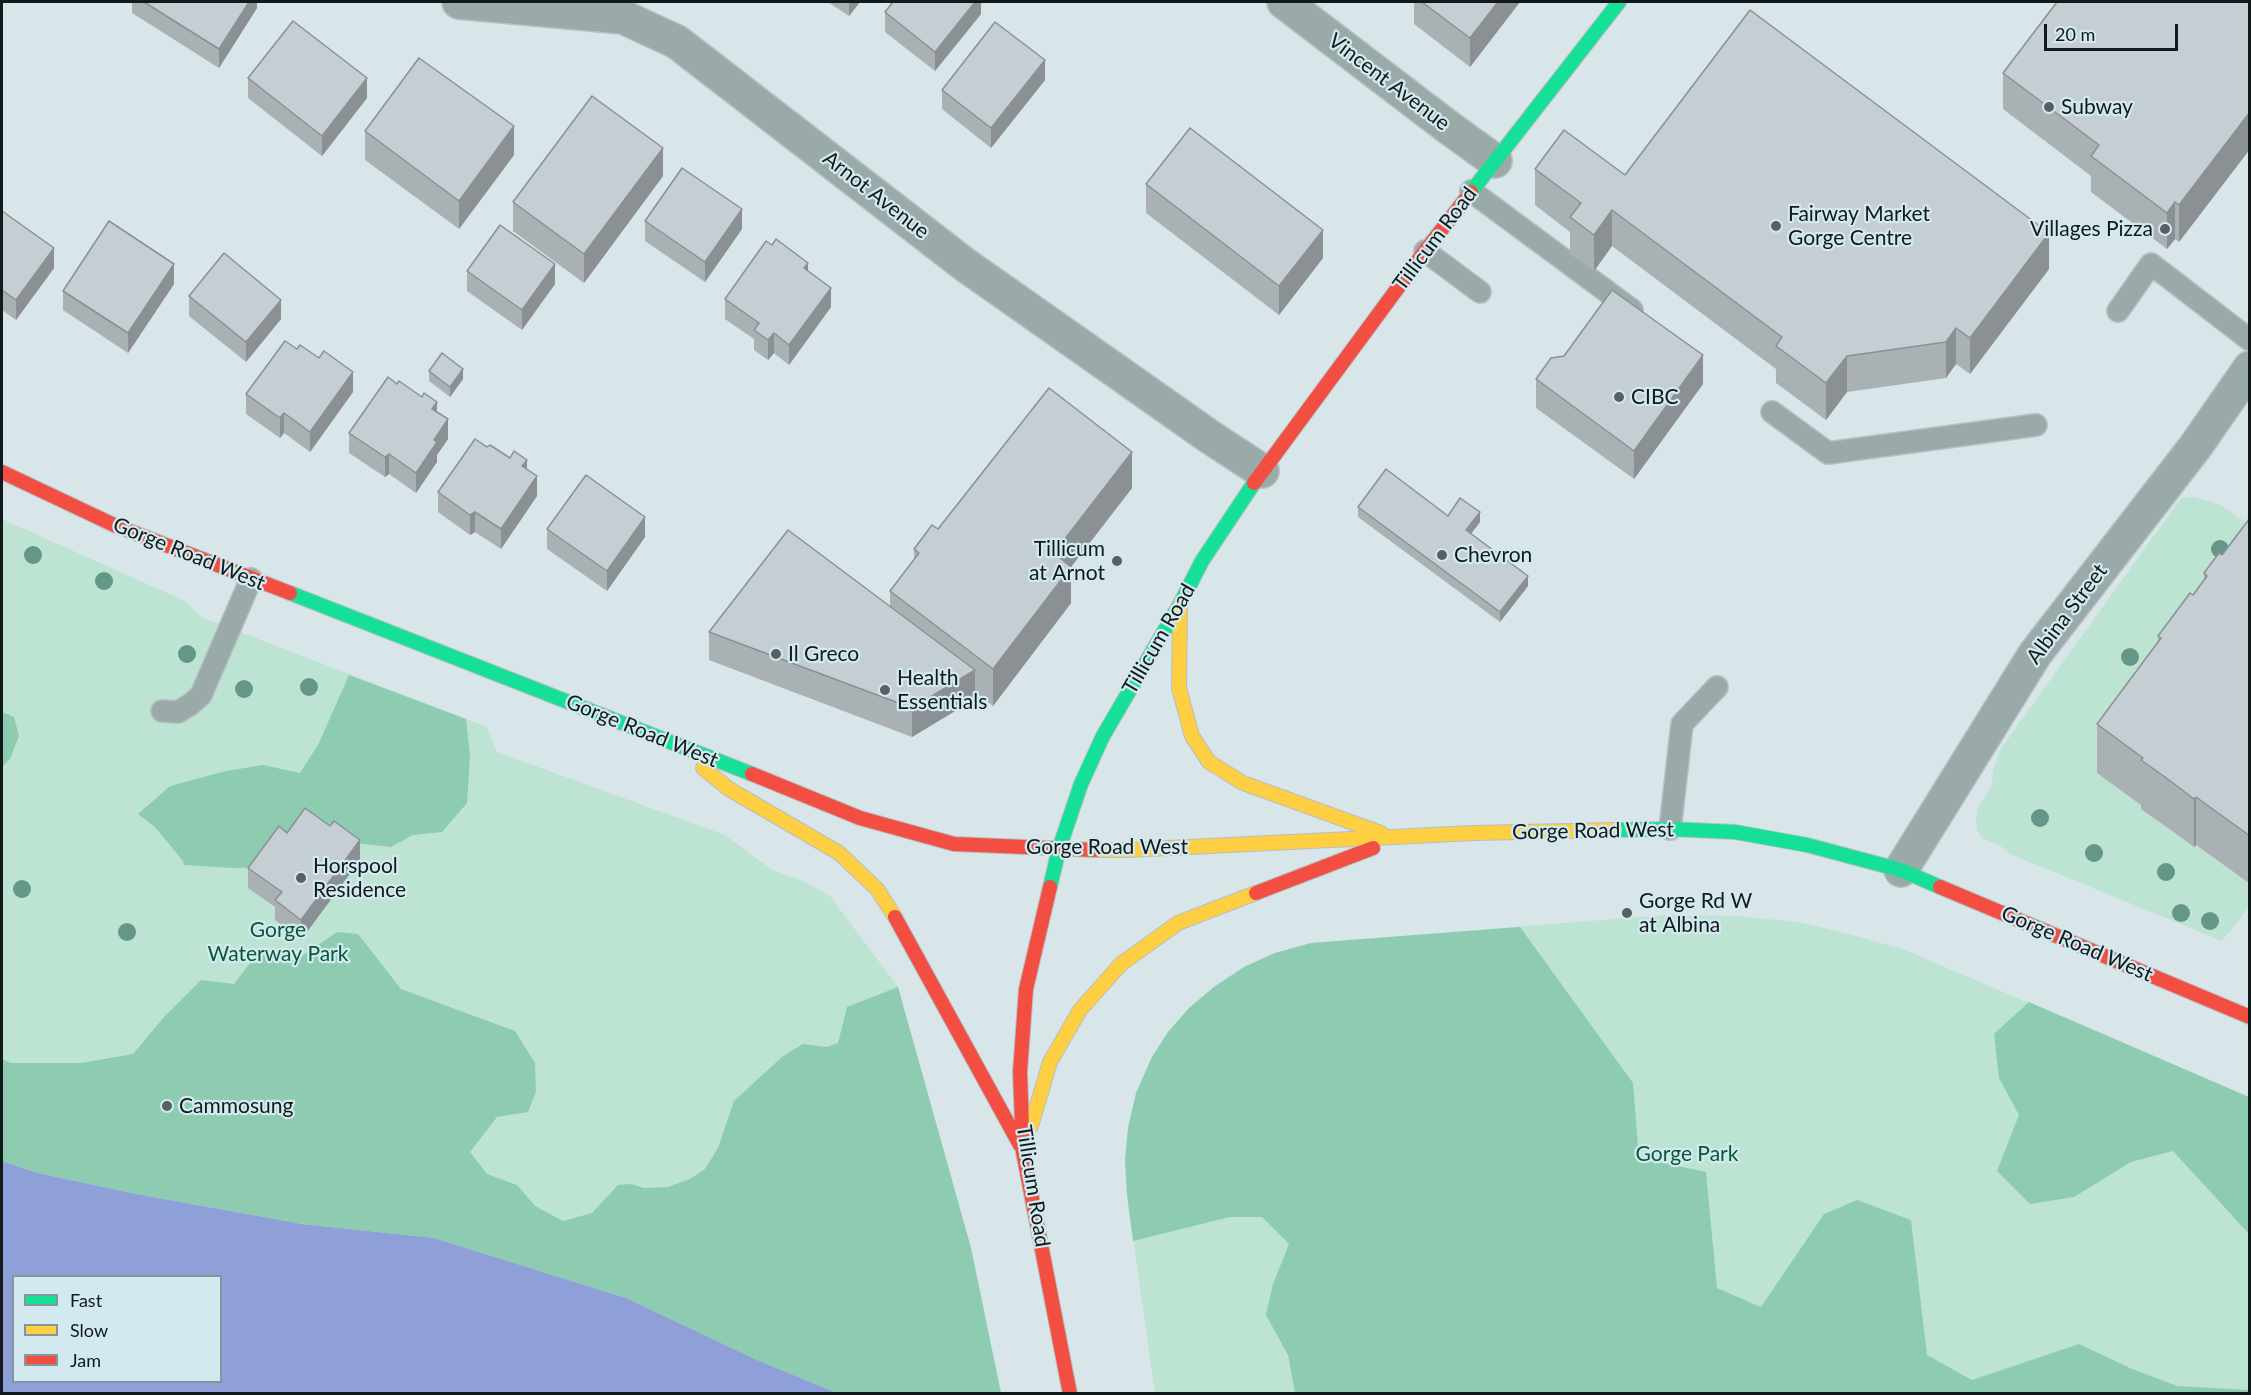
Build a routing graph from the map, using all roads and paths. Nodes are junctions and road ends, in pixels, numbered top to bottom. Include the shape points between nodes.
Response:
1 (459, 2) edge
2 (1284, 2) edge
3 (1618, 2) edge
4 (1495, 161) junction
5 (1471, 191) junction
6 (1425, 251) junction
7 (1480, 292) dead end
8 (2118, 311) dead end
9 (1645, 319) edge
10 (2250, 340) edge
11 (2250, 368) edge
12 (1772, 412) dead end
13 (2036, 425) dead end
14 (1262, 471) junction
15 (2, 472) edge
16 (251, 579) junction
17 (1180, 604) junction
18 (1717, 687) dead end
19 (162, 711) dead end
20 (672, 743) junction
21 (1670, 829) junction
22 (1397, 838) junction
23 (1059, 849) junction
24 (1901, 870) junction
25 (2250, 1017) edge
26 (1023, 1152) junction
27 (1070, 1394) edge

1 - 14 street, Arnot Avenue via 624,17 678,42 964,264
2 - 4 street, Vincent Avenue
3 - 4 main road, Tillicum Road
4 - 5 main road, Tillicum Road
5 - 6 main road, Tillicum Road
5 - 9 lane
6 - 7 lane
6 - 14 main road, Tillicum Road
8 - 10 lane via 2151,264
11 - 24 street, Albina Street via 2195,447 2035,654
12 - 13 lane via 1828,453
14 - 17 main road, Tillicum Road via 1202,561
15 - 16 main road, Gorge Road West via 114,525
16 - 19 lane via 201,695 178,712
16 - 20 main road, Gorge Road West
17 - 22 main road via 1179,688 1192,736 1209,762 1243,783
17 - 23 main road, Tillicum Road via 1103,736 1081,784
18 - 21 lane via 1682,724
20 - 23 main road, Gorge Road West via 860,818 954,844
20 - 26 main road via 729,789 840,853 877,889 903,928
21 - 22 main road, Gorge Road West
21 - 24 main road, Gorge Road West via 1735,832 1807,845
22 - 23 main road, Gorge Road West via 1128,850
22 - 26 main road via 1178,923 1121,964 1080,1010 1050,1062
23 - 26 main road, Tillicum Road via 1026,989 1020,1071
24 - 25 main road, Gorge Road West
26 - 27 main road, Tillicum Road

